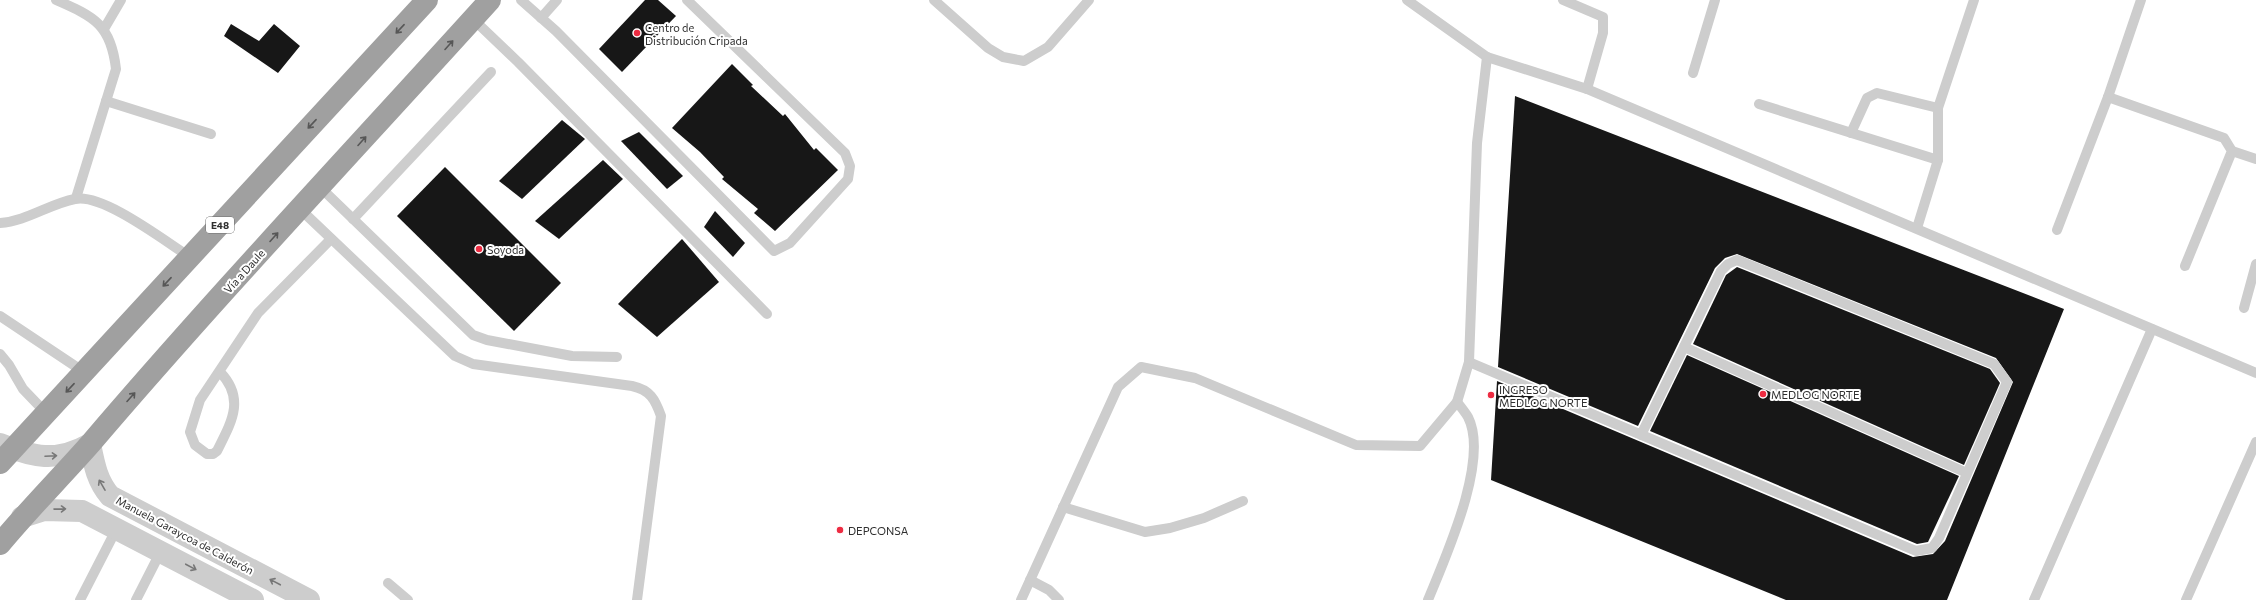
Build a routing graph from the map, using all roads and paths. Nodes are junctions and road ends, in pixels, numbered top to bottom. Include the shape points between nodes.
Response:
1 (56, 0) edge
2 (121, 0) edge
3 (427, 0) edge
4 (490, 0) edge
5 (521, 0) edge
6 (557, 0) edge
7 (687, 0) edge
8 (934, 0) edge
9 (1089, 0) edge
10 (1407, 0) edge
11 (1563, 0) edge
12 (1715, 0) edge
13 (1974, 0) edge
14 (2141, 0) edge
15 (541, 18) junction
16 (473, 19) junction
17 (104, 29) junction
18 (1487, 57) junction
19 (491, 72) dead end
20 (1693, 73) dead end
21 (1586, 89) junction
22 (2108, 97) junction
23 (106, 101) junction
24 (1759, 104) dead end
25 (1938, 108) junction
26 (1852, 133) junction
27 (211, 134) dead end
28 (2232, 151) junction
29 (2256, 159) edge
30 (1938, 160) junction
31 (320, 187) junction
32 (76, 198) junction
33 (300, 208) junction
34 (353, 219) junction
35 (0, 223) edge
36 (1917, 228) junction
37 (2057, 230) dead end
38 (331, 239) junction
39 (190, 257) junction
40 (2256, 264) edge
41 (2185, 266) dead end
42 (2244, 308) dead end
43 (767, 314) dead end
44 (0, 316) edge
45 (2152, 329) junction
46 (1684, 347) junction
47 (0, 354) edge
48 (616, 357) dead end
49 (1469, 362) junction
50 (84, 372) junction
51 (220, 372) junction
52 (2256, 373) edge
53 (1457, 402) junction
54 (46, 413) junction
55 (1641, 435) junction
56 (2256, 442) edge
57 (90, 444) junction
58 (4, 452) edge
59 (1967, 473) junction
60 (1243, 501) dead end
61 (1063, 507) junction
62 (22, 517) junction
63 (117, 528) junction
64 (0, 544) edge
65 (161, 551) junction
66 (1030, 580) junction
67 (388, 583) dead end
68 (80, 600) edge
69 (136, 600) edge
70 (252, 600) edge
71 (310, 600) edge
72 (408, 600) edge
73 (637, 600) edge
74 (1021, 600) edge
75 (1059, 600) edge
76 (1428, 600) edge
77 (2034, 600) edge
78 (2186, 600) edge

1 - 17 lane via 88,14
2 - 17 lane
3 -> 39 highway, E48
4 - 16 highway, Vía a Daule
5 - 15 lane
6 - 15 lane
7 - 15 lane via 845,153 850,166 848,179 790,243 774,251
8 - 9 lane via 988,48 1002,57 1024,61 1048,47
10 - 18 lane
11 - 21 lane via 1602,17 1603,33
12 - 20 lane
13 - 25 lane
14 - 22 lane
31 -> 16 highway, Vía a Daule
16 - 43 lane
17 - 23 lane via 114,51 116,69
18 - 21 lane
18 - 49 lane via 1477,143
19 - 34 lane
21 - 36 lane
22 - 28 lane via 2224,138
22 - 37 lane
23 - 27 lane
23 - 32 lane
24 - 26 lane
25 - 26 lane via 1877,93 1867,98
25 - 30 lane
26 - 30 lane
28 - 29 lane
28 - 41 lane
30 - 36 lane
31 - 33 highway, Vía a Daule
31 - 34 lane
32 - 35 lane via 13,222
32 - 39 lane via 97,202 122,212
33 - 38 lane
57 -> 33 highway, Vía a Daule
34 - 48 lane via 473,335 486,340 572,356
36 - 45 lane
38 - 51 lane via 258,313
38 - 73 lane via 455,356 473,364 632,386 652,395 661,416
39 -> 50 highway, E48
40 - 42 lane
44 - 50 lane
45 - 52 lane
45 - 77 lane
46 - 55 lane
46 - 59 lane
46 - 59 lane via 1721,271 1737,260 1994,364 2007,382
47 - 54 lane via 23,389
49 - 53 lane
49 - 55 lane
50 -> 54 highway, E48
51 - 51 lane via 230,386 235,405 232,419 217,451 207,454 195,445 190,432 200,400
53 - 61 lane via 1420,446 1356,445 1195,378 1141,367 1118,387
53 - 76 lane via 1468,418 1474,461 1462,510
54 - 58 highway, E48
55 - 59 lane via 1916,551 1932,548 1939,538
56 - 78 lane
58 -> 57 street via 52,457 72,453
57 - 62 highway, Vía a Daule
71 -> 57 street, Manuela Garaycoa de Calderón via 110,496 96,473
60 - 61 lane via 1204,518 1145,532
61 - 66 lane
62 -> 63 street via 44,510 82,511
62 - 64 highway, Vía a Daule
63 - 65 street
63 - 68 lane
65 - 69 lane
65 -> 70 street
66 - 74 lane
66 - 75 lane via 1049,590
67 - 72 lane

